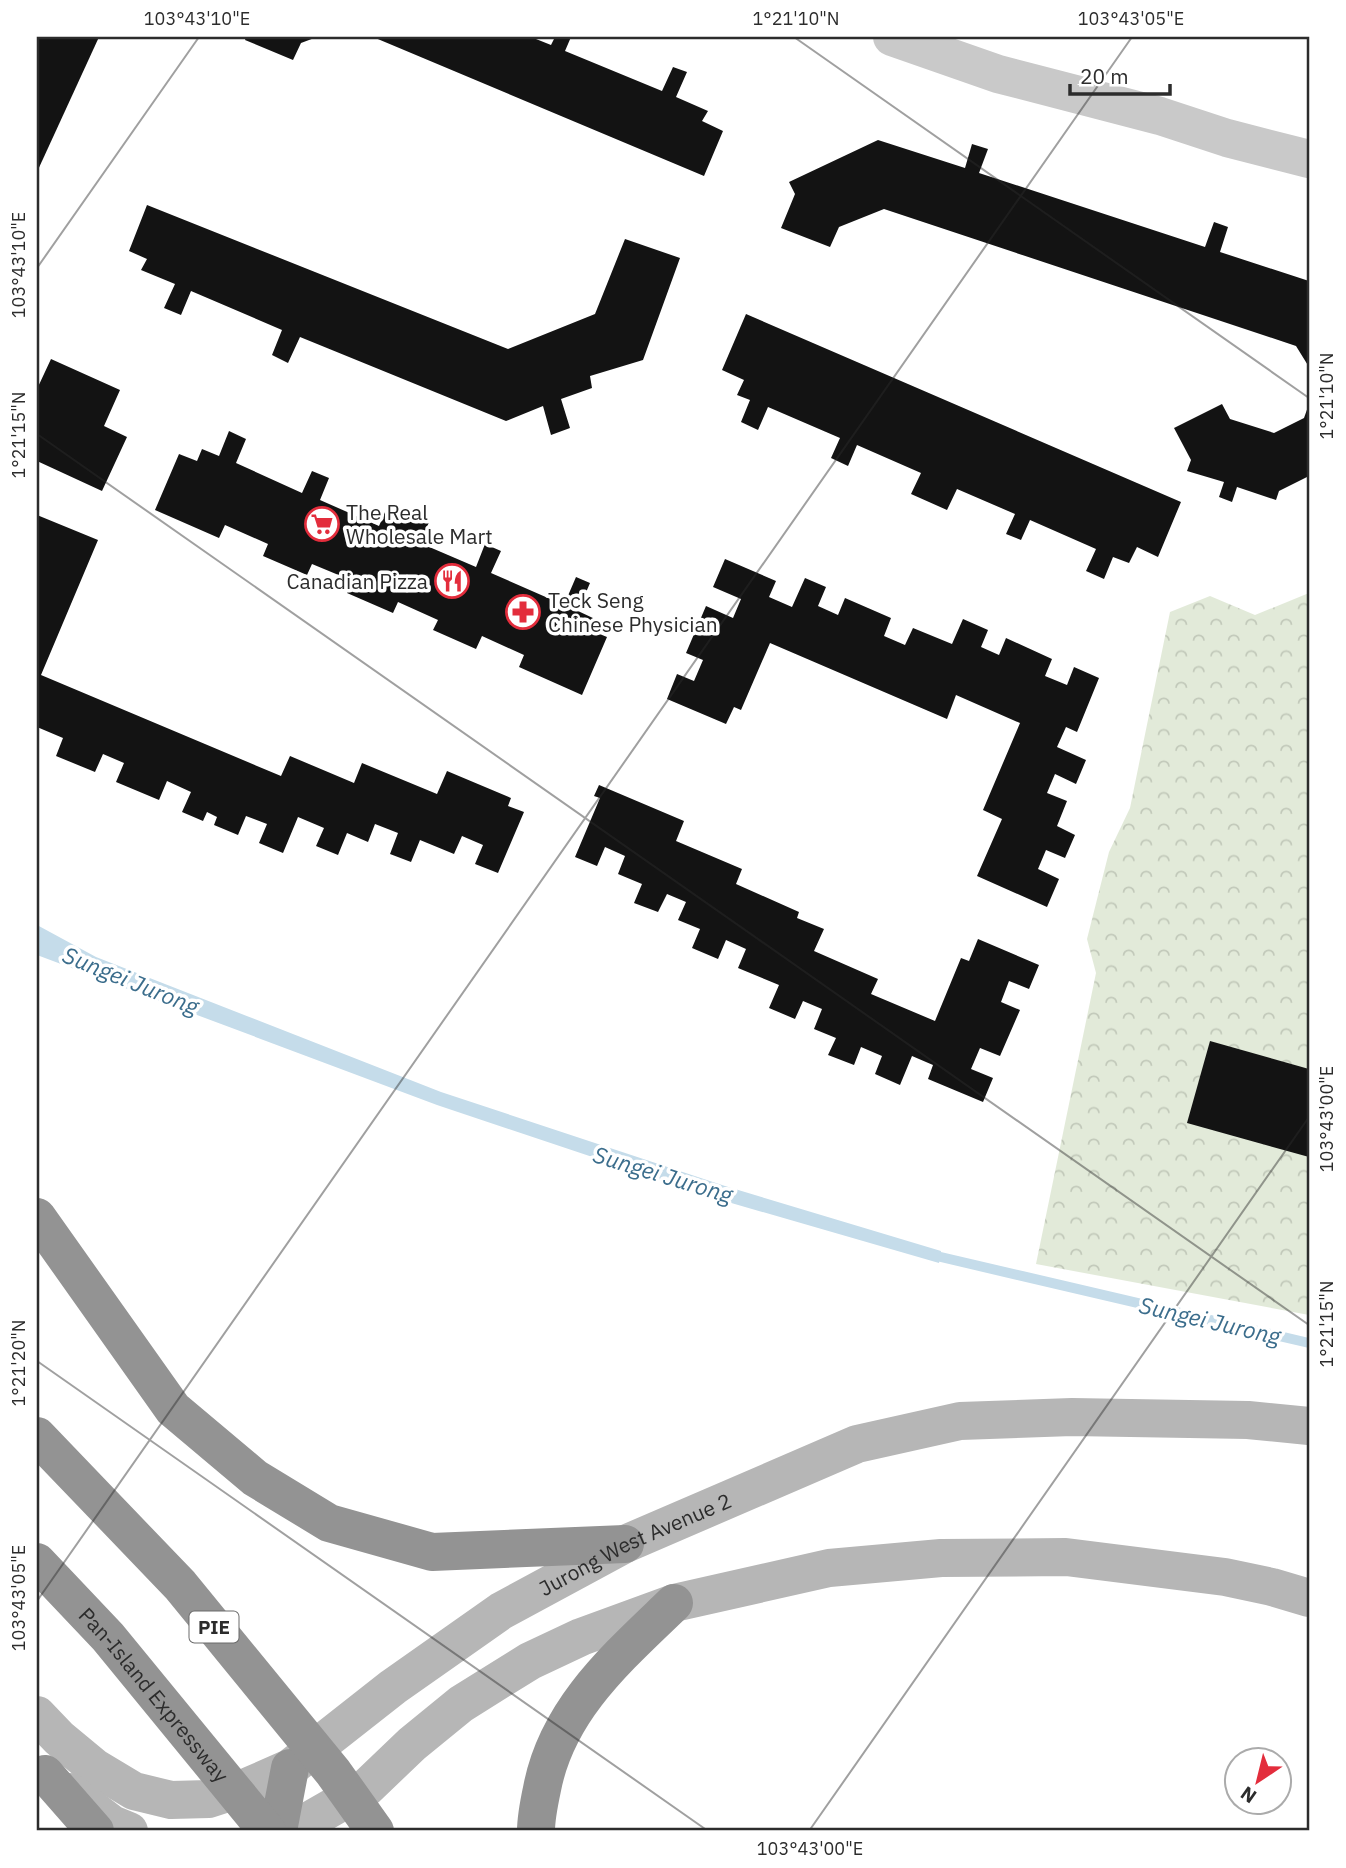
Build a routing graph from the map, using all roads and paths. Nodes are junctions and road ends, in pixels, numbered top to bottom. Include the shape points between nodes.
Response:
1 (892, 37) edge
2 (1309, 159) edge
3 (37, 1217) edge
4 (1309, 1426) edge
5 (37, 1436) edge
6 (625, 1544) junction
7 (37, 1562) edge
8 (1309, 1598) edge
9 (674, 1604) junction
10 (37, 1715) edge
11 (290, 1768) junction
12 (41, 1770) edge
13 (95, 1831) edge
14 (129, 1831) edge
15 (267, 1831) edge
16 (278, 1831) edge
17 (291, 1831) edge
18 (376, 1831) edge
19 (536, 1831) edge

1 - 2 street via 998,74
3 - 6 highway via 173,1409 255,1478 328,1523 432,1552
4 - 6 main road, Jurong West Avenue 2 via 1248,1420 1072,1417 960,1421 857,1444
5 - 18 highway, PIE, bridge via 180,1585
6 - 11 main road, Jurong West Avenue 2 via 500,1611
7 - 15 highway, Pan-Island Expressway, bridge via 108,1637
8 - 9 main road via 1224,1577 1066,1557 940,1559 829,1568
9 - 17 main road via 581,1637 530,1661 461,1704 366,1788
9 - 19 highway via 604,1670 572,1711 545,1769
10 - 11 main road, Jurong West Avenue 2 via 94,1767 134,1791 171,1800 209,1799
11 - 16 highway
12 - 13 highway
12 - 14 main road via 112,1824

